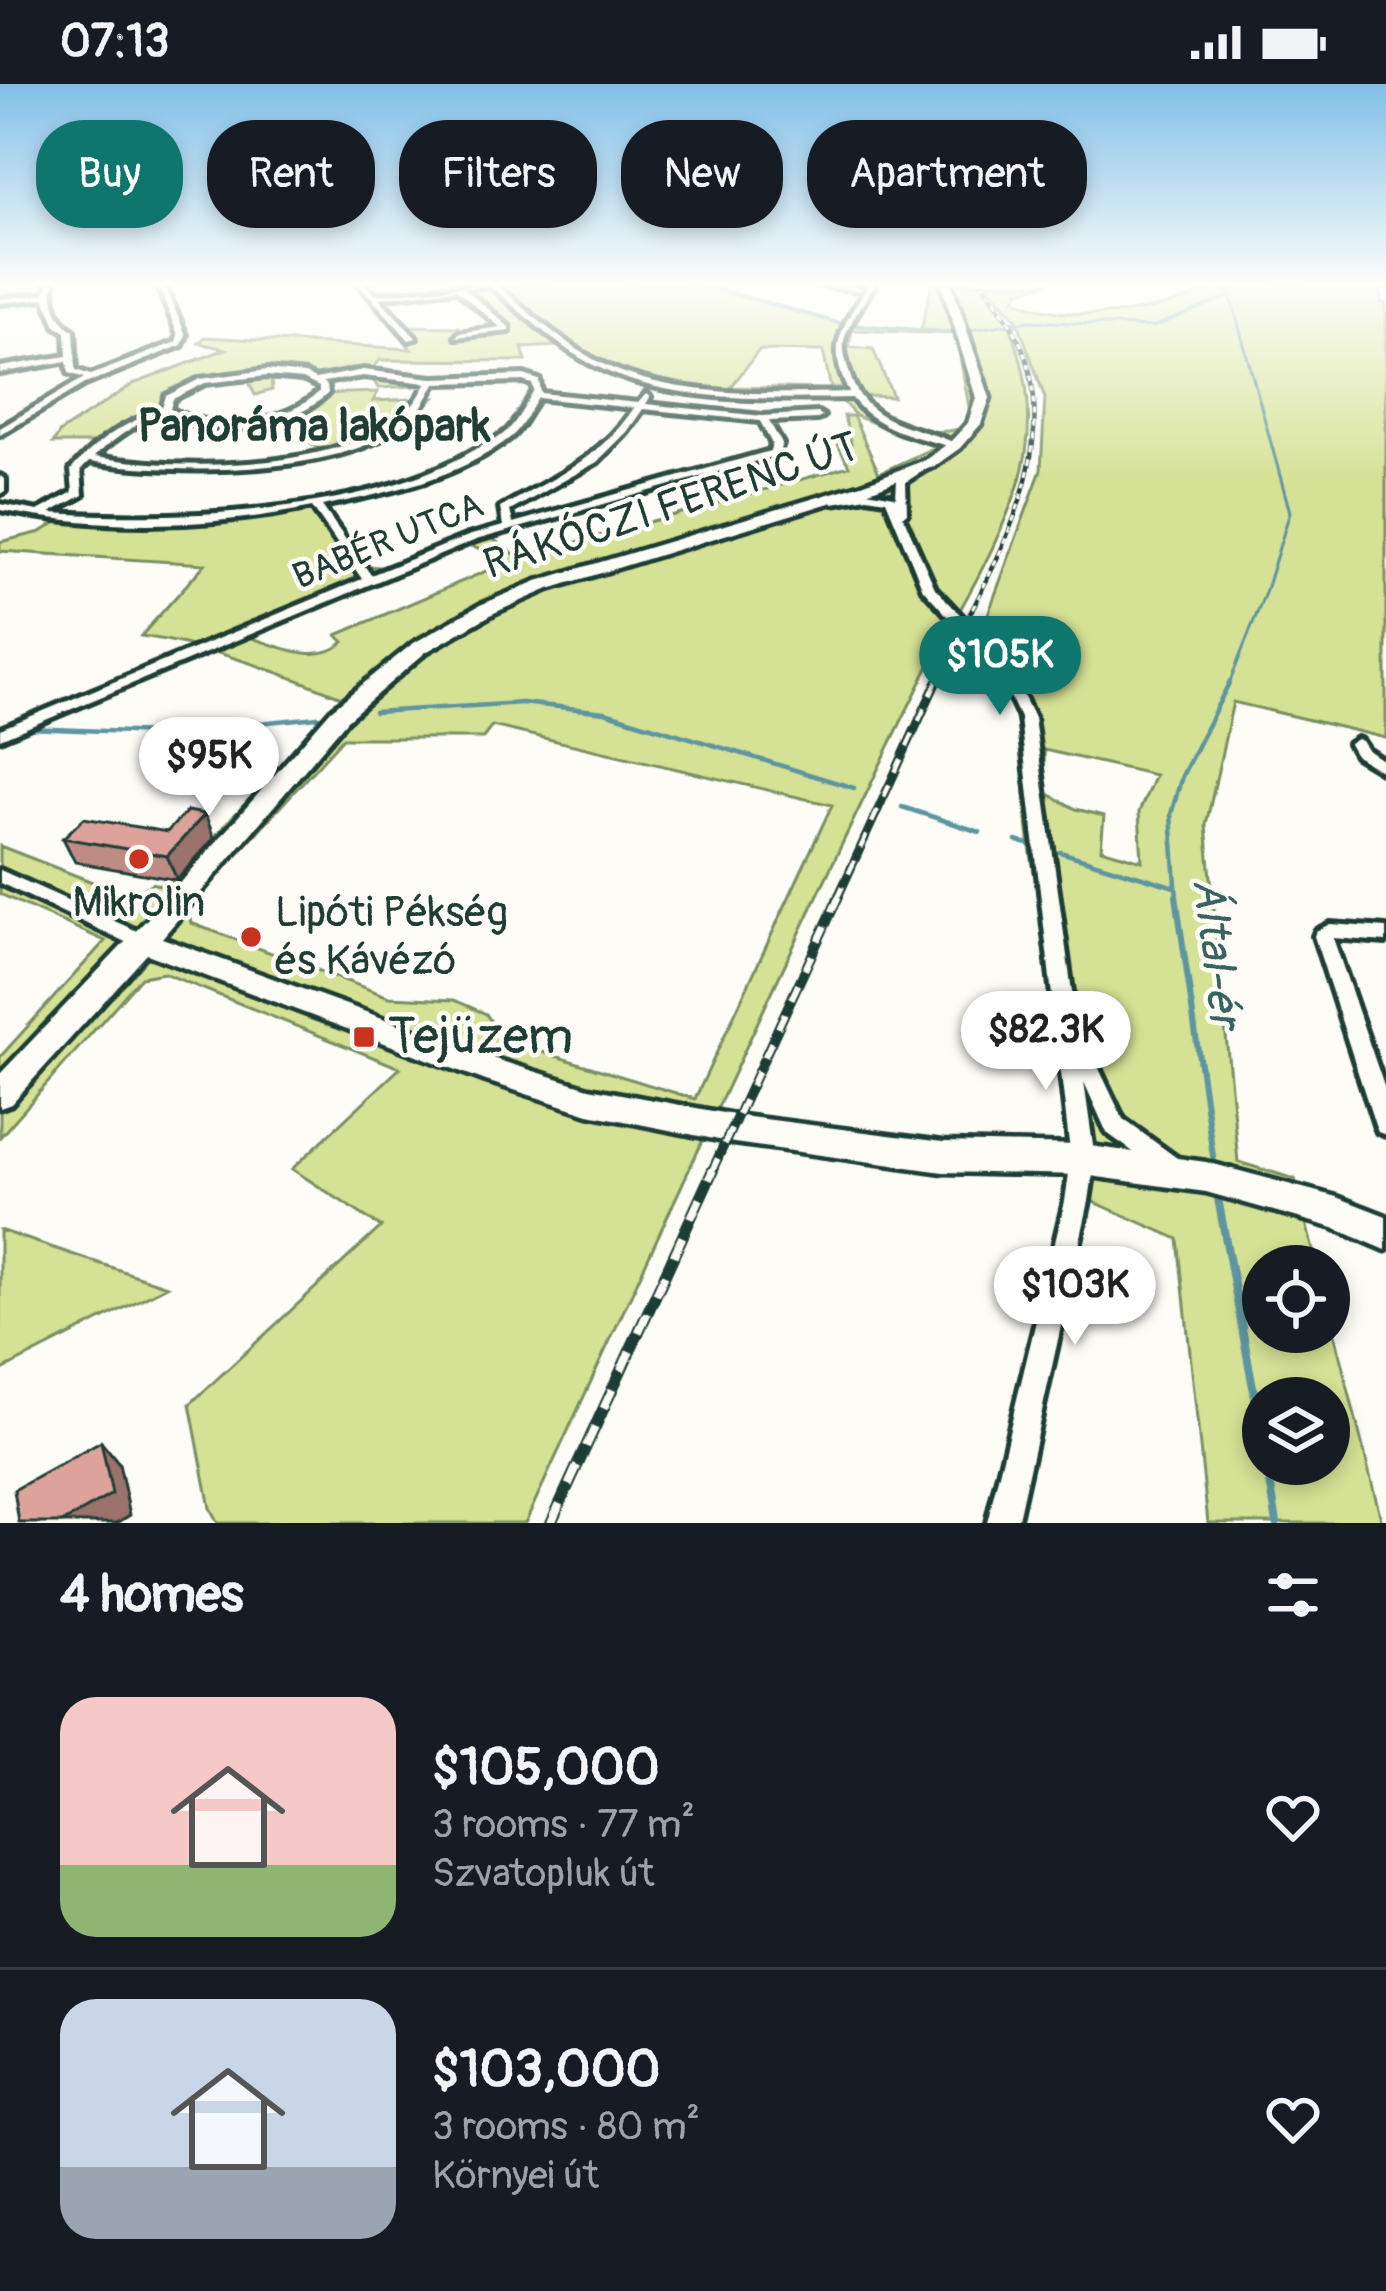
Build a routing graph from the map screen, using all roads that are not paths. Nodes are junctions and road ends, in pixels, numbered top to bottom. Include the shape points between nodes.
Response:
1 (70, 350) edge
2 (159, 350) edge
3 (581, 350) edge
4 (842, 350) edge
5 (967, 350) edge
6 (70, 358) junction
7 (0, 370) edge
8 (92, 378) junction
9 (316, 381) junction
10 (434, 381) junction
11 (658, 382) junction
12 (538, 395) junction
13 (853, 395) junction
14 (640, 405) junction
15 (166, 412) junction
16 (818, 416) dead end
17 (763, 419) junction
18 (0, 432) edge
19 (955, 445) junction
20 (86, 459) junction
21 (930, 463) junction
22 (0, 479) edge
23 (0, 491) edge
24 (888, 495) junction
25 (316, 505) junction
26 (0, 507) edge
27 (791, 509) junction
28 (35, 516) junction
29 (508, 525) junction
30 (369, 581) junction
31 (0, 734) edge
32 (1357, 744) dead end
33 (1386, 769) edge
34 (0, 876) edge
35 (1386, 935) edge
36 (141, 941) junction
37 (1066, 1019) junction
38 (0, 1095) edge
39 (1386, 1125) edge
40 (1083, 1160) junction
41 (1206, 1177) junction
42 (1386, 1233) edge
43 (1002, 1523) edge

1 - 6 street
2 - 8 street
3 - 11 street via 602,366
4 - 13 street
5 - 19 main road, RÁKÓCZI FERENC ÚT via 982,398 974,424
6 - 7 street
6 - 8 street via 74,373
8 - 18 street
9 - 10 street via 363,373
9 - 15 street via 275,373 213,379 174,394
9 - 15 street via 322,397 281,417 215,424
10 - 12 street via 530,379
10 - 20 street via 423,403 393,426 310,455 193,470
11 - 13 street
11 - 14 street
12 - 14 street
12 - 25 street via 518,424 464,459
13 - 19 street via 884,423
14 - 17 street
14 - 29 street via 593,460 504,510
15 - 20 street via 140,420
16 - 17 street
17 - 29 street, BABÉR UTCA via 774,453
19 - 21 main road, RÁKÓCZI FERENC ÚT
20 - 28 street via 76,472 79,494
21 - 24 main road, RÁKÓCZI FERENC ÚT
21 - 24 street
22 - 23 street
24 - 27 main road, RÁKÓCZI FERENC ÚT
24 - 27 street
24 - 37 street via 929,589 990,652 1022,700
25 - 28 street via 206,519
25 - 30 street
26 - 28 street
27 - 36 main road, RÁKÓCZI FERENC ÚT via 543,585 419,648 339,715
29 - 30 street, BABÉR UTCA
30 - 31 street, BABÉR UTCA
32 - 33 street
34 - 36 street
35 - 39 street via 1322,936
36 - 38 main road, RÁKÓCZI FERENC ÚT
36 - 40 main road via 590,1101 922,1155
37 - 40 street
37 - 41 street via 1115,1126
40 - 41 main road
40 - 43 street
41 - 42 main road

